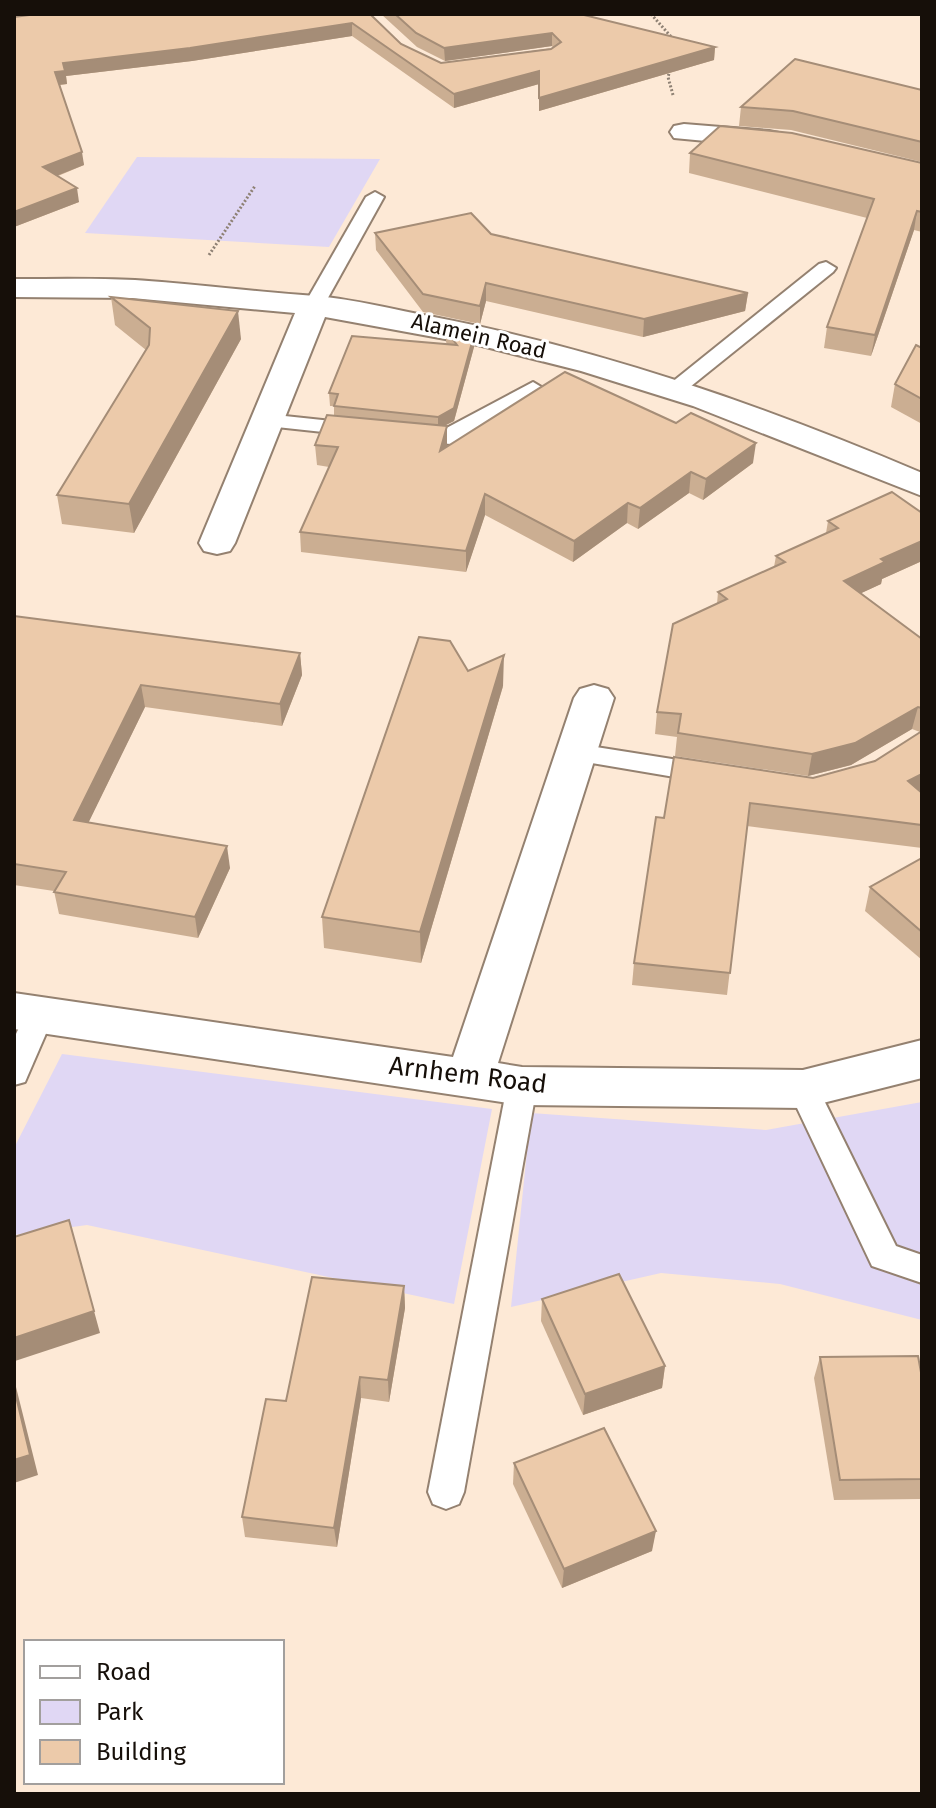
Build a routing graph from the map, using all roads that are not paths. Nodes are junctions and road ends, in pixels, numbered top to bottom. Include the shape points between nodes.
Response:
1 (684, 132) road end
2 (790, 141) edge
3 (375, 197) dead end
4 (826, 268) dead end
5 (14, 288) edge
6 (314, 305) junction
7 (533, 388) edge
8 (673, 391) junction
9 (266, 420) junction
10 (922, 486) edge
11 (217, 543) dead end
12 (594, 698) dead end
13 (577, 753) junction
14 (731, 777) edge
15 (26, 1013) edge
16 (922, 1059) edge
17 (14, 1073) edge
18 (470, 1078) junction
19 (522, 1086) junction
20 (803, 1089) junction
21 (922, 1269) edge
22 (446, 1492) dead end

1 - 2 street
3 - 6 lane
4 - 8 lane
5 - 6 street, Alamein Road via 186,291
6 - 8 street, Alamein Road via 469,332
6 - 9 street
7 - 9 lane via 443,439
8 - 10 street, Alamein Road via 787,429
9 - 11 street
12 - 13 street
13 - 14 lane
13 - 18 street
15 - 17 lane
15 - 18 street, Arnhem Road
16 - 20 street, Arnhem Road
18 - 19 street, Arnhem Road
19 - 20 street, Arnhem Road
19 - 22 lane
20 - 21 lane via 884,1256

